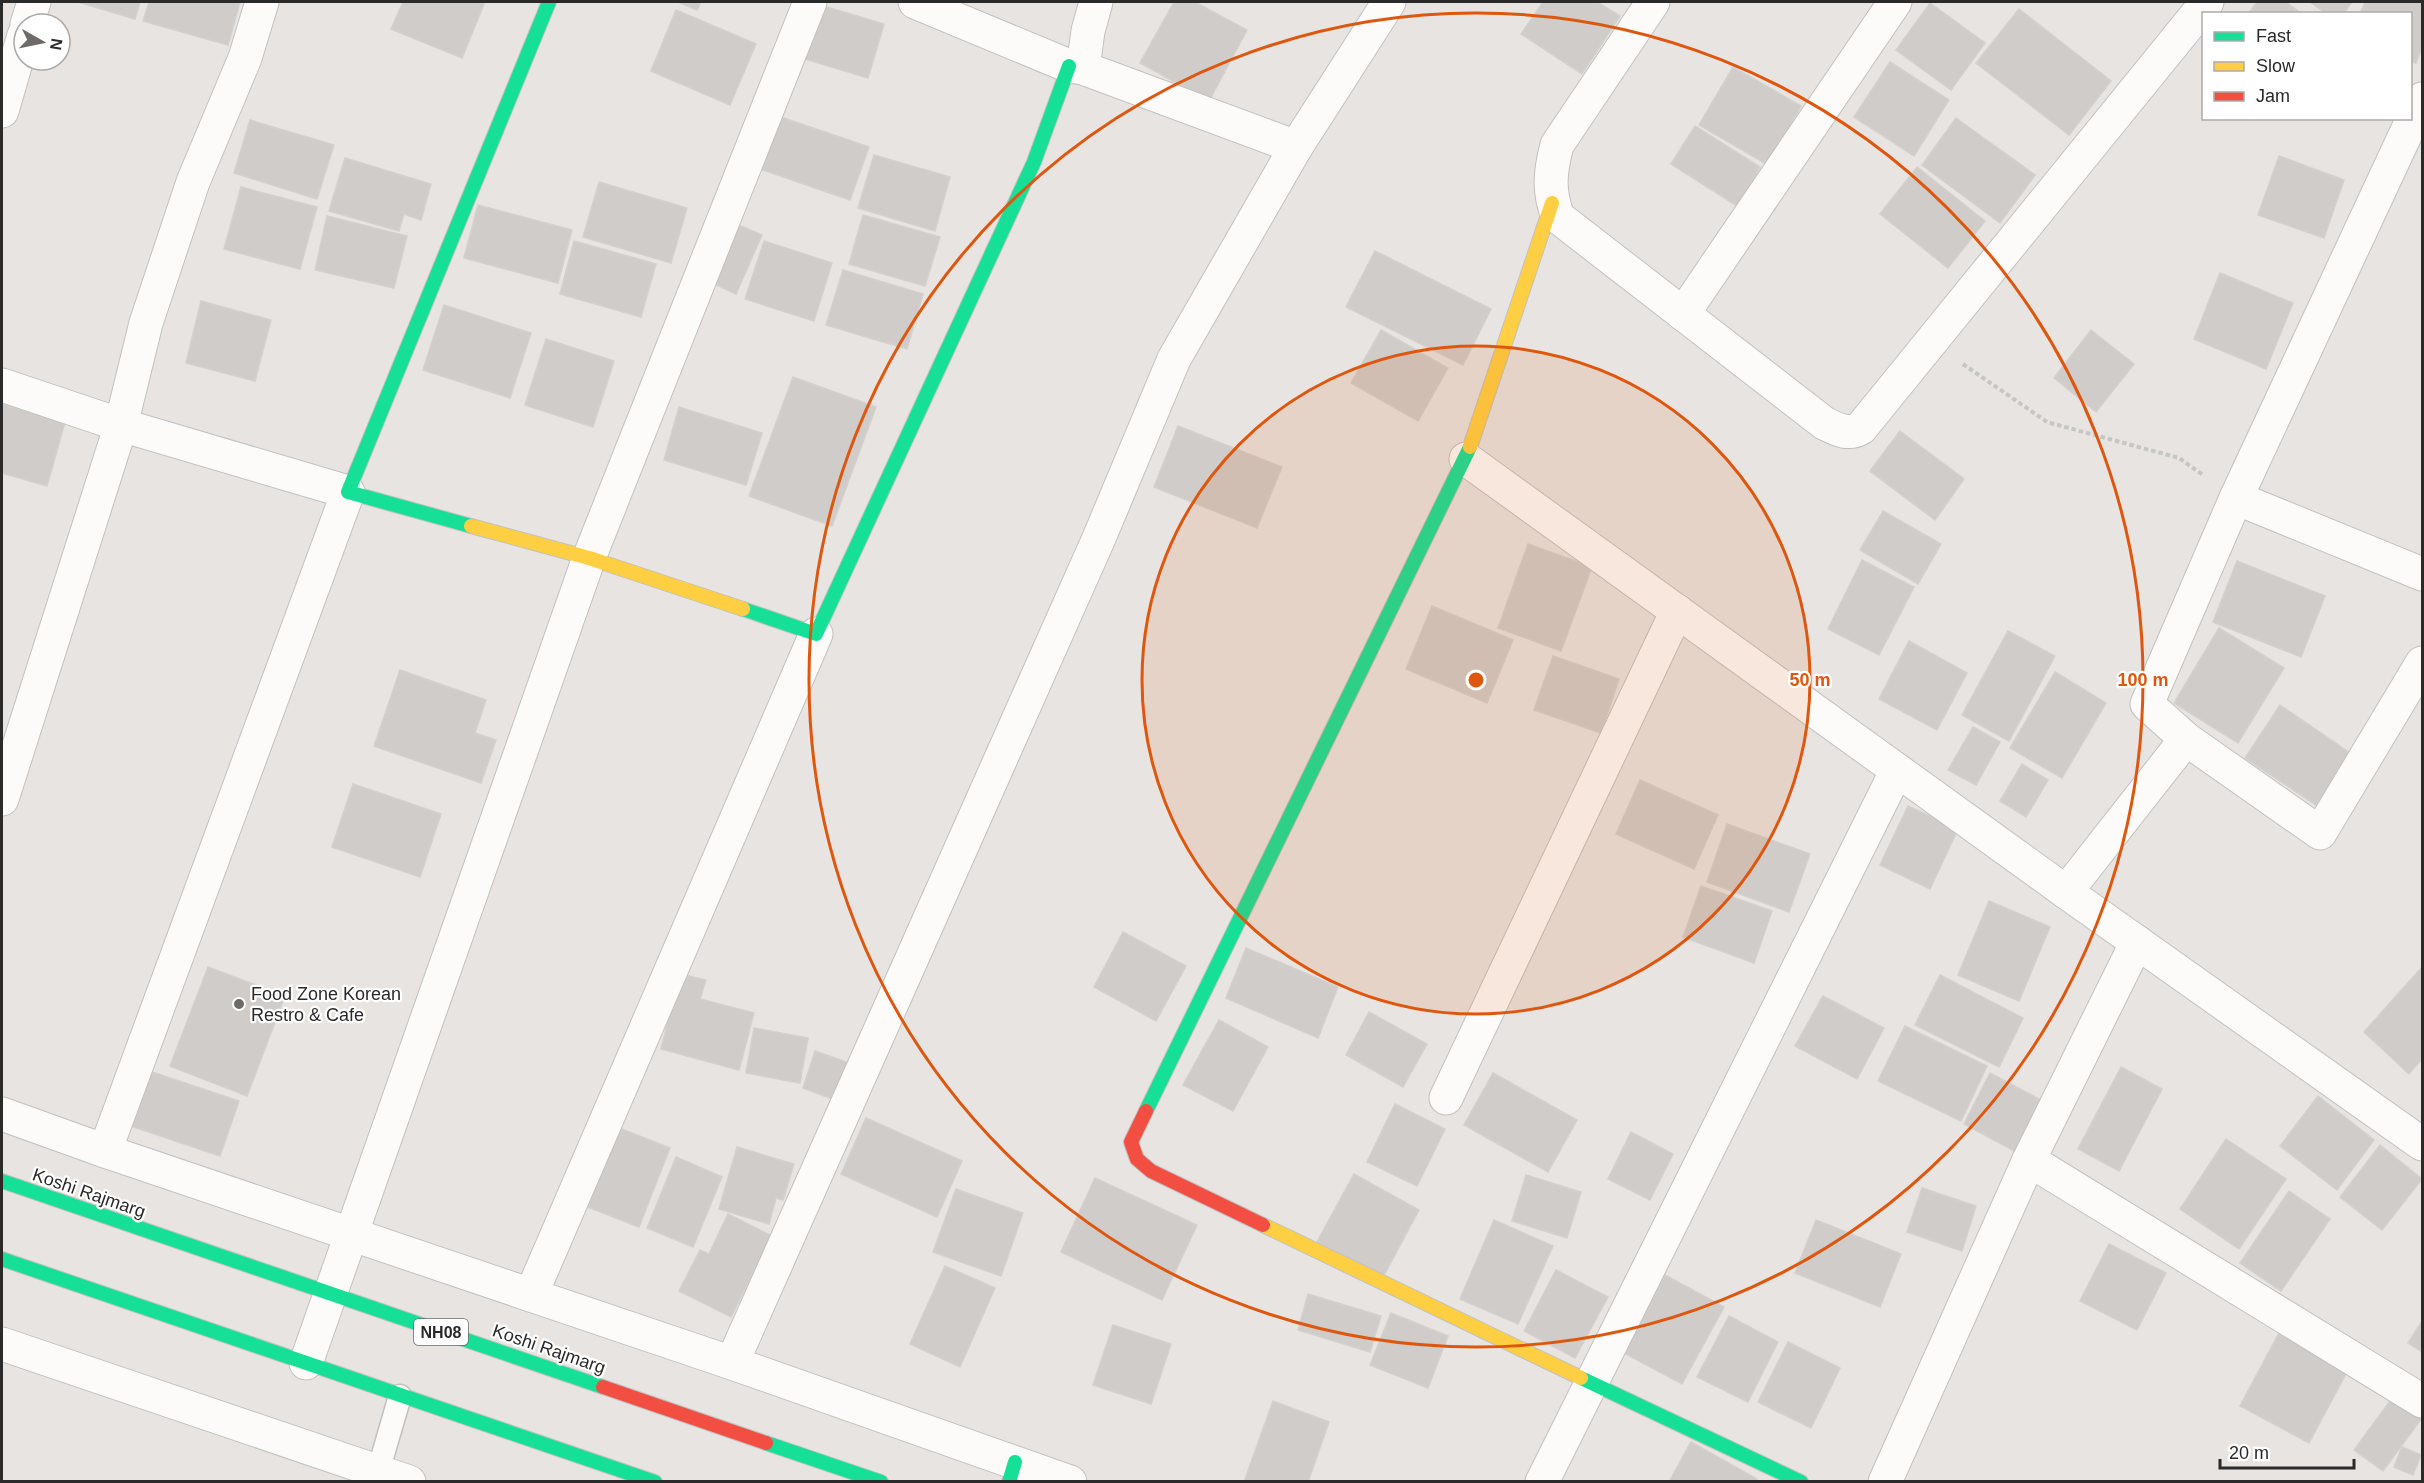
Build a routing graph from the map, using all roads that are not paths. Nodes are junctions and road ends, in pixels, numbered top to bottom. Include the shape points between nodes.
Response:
1 (262, 2) edge
2 (549, 2) edge
3 (810, 2) edge
4 (915, 2) edge
5 (1096, 2) edge
6 (1389, 2) edge
7 (1653, 2) edge
8 (1895, 2) edge
9 (2207, 2) edge
10 (1076, 67) junction
11 (13, 72) edge
12 (2422, 99) edge
13 (2, 111) edge
14 (1296, 147) junction
15 (1552, 203) junction
16 (1683, 314) junction
17 (2, 385) edge
18 (121, 425) junction
19 (1466, 459) junction
20 (348, 492) junction
21 (2236, 498) junction
22 (589, 558) junction
23 (2422, 574) edge
24 (1677, 611) junction
25 (816, 634) junction
26 (2422, 663) edge
27 (2186, 739) junction
28 (1897, 770) junction
29 (2, 799) edge
30 (2066, 892) junction
31 (2136, 942) junction
32 (1446, 1098) dead end
33 (2, 1113) edge
34 (2422, 1144) edge
35 (105, 1151) junction
36 (2029, 1160) junction
37 (2, 1181) edge
38 (351, 1234) junction
39 (2, 1259) edge
40 (329, 1294) junction
41 (531, 1295) junction
42 (2, 1344) edge
43 (306, 1363) junction
44 (732, 1363) junction
45 (1591, 1383) junction
46 (400, 1396) junction
47 (2422, 1401) edge
48 (1012, 1472) edge
49 (376, 1476) edge
50 (409, 1482) edge
51 (655, 1482) edge
52 (881, 1482) edge
53 (1070, 1482) edge
54 (1542, 1482) edge
55 (1801, 1482) edge
56 (1884, 1482) edge

1 - 18 street via 245,58 193,182 146,323
2 - 20 street
3 - 22 street
4 - 10 street
5 - 10 street
6 - 14 street
7 - 15 street via 1557,145 1550,170
8 - 16 street
9 - 16 street via 1861,428 1848,432 1824,423
10 - 14 street
10 - 25 street
11 - 13 street
12 - 21 street
14 - 44 street via 1174,358 1094,549
15 - 16 street via 1558,217
15 - 19 street
17 - 18 street
18 - 20 street
18 - 29 street
19 - 24 street
19 - 45 street via 1131,1142 1137,1159 1151,1171
20 - 22 street
20 - 35 street
21 - 23 street
21 - 27 street via 2147,704
22 - 25 street
22 - 38 street
24 - 28 street
24 - 32 street
25 - 41 street
26 - 27 street via 2320,833
27 - 30 street
28 - 30 street
28 - 45 street
30 - 31 street
31 - 34 street
31 - 36 street
33 - 35 street
35 - 38 street
36 - 47 street
36 - 56 street
37 - 40 street, Koshi Rajmarg / NH08
38 - 40 street
38 - 41 street
39 - 43 street
40 - 43 street
40 - 52 street, Koshi Rajmarg / NH08
41 - 44 street
42 - 49 street
43 - 46 street
44 - 48 street
45 - 54 street
45 - 55 street
46 - 49 lane
46 - 51 street
48 - 53 street
49 - 50 street

